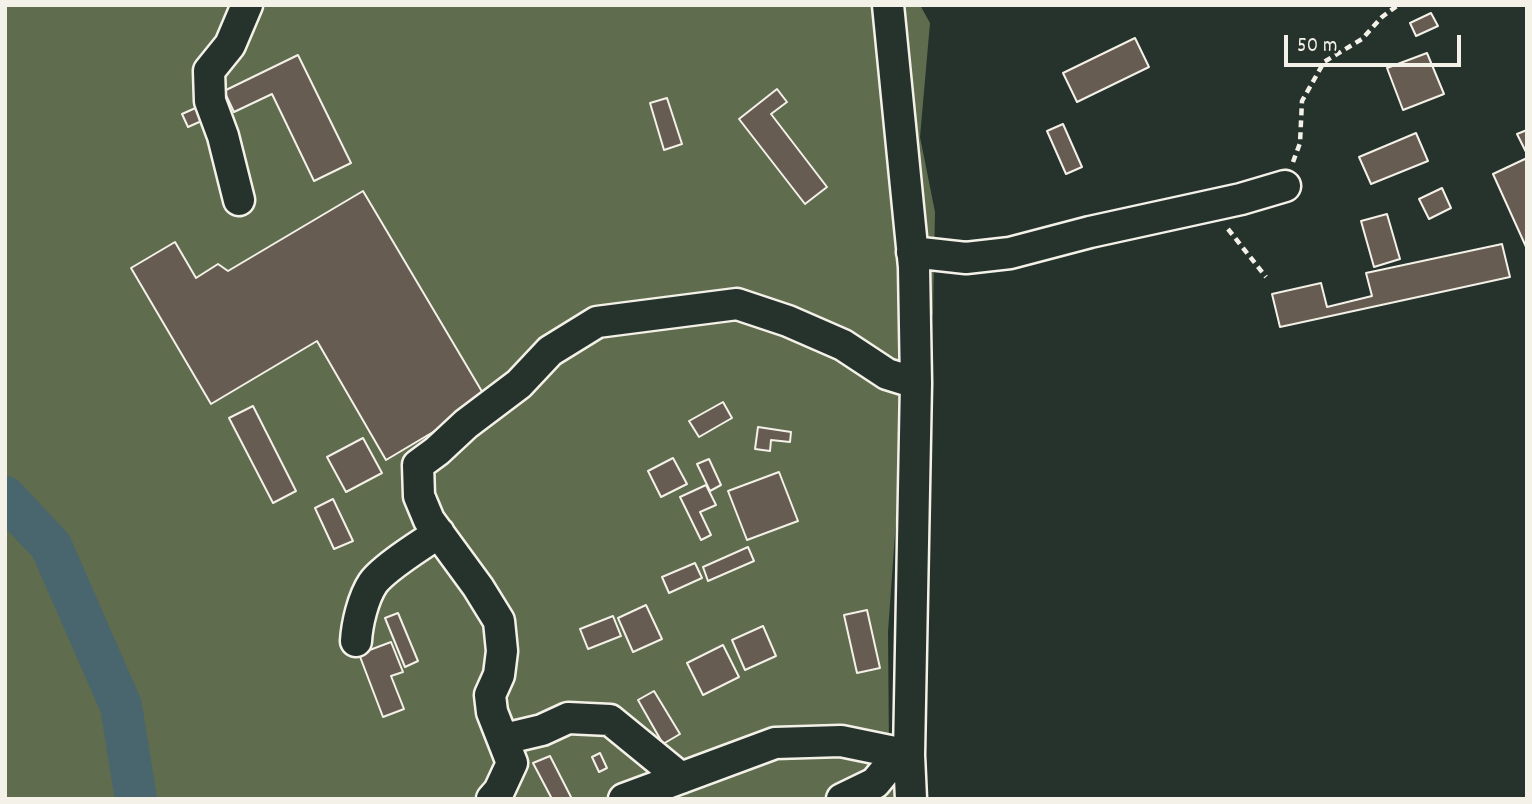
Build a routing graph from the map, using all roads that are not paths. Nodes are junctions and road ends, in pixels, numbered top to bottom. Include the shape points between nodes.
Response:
1 (247, 5) edge
2 (888, 5) edge
3 (1285, 186) road end
4 (239, 200) dead end
5 (912, 252) junction
6 (916, 383) junction
7 (439, 533) junction
8 (356, 641) dead end
9 (504, 739) junction
10 (904, 755) junction
11 (681, 778) junction
12 (492, 799) edge
13 (624, 799) edge
14 (842, 799) edge
15 (911, 799) edge

1 - 4 street via 230,45 209,71 210,101
2 - 5 street
3 - 5 street via 1010,253 966,258
5 - 6 street
6 - 7 street via 887,374 842,345 799,326 737,304 597,322 550,351 519,384 418,465 419,496
6 - 10 street
7 - 8 street via 373,583 358,621
7 - 9 street via 499,621 502,651 490,695
9 - 11 street via 568,718 610,720
9 - 12 street via 512,762
10 - 11 street via 841,741 775,743
10 - 14 street via 875,783
10 - 15 street
11 - 13 street

